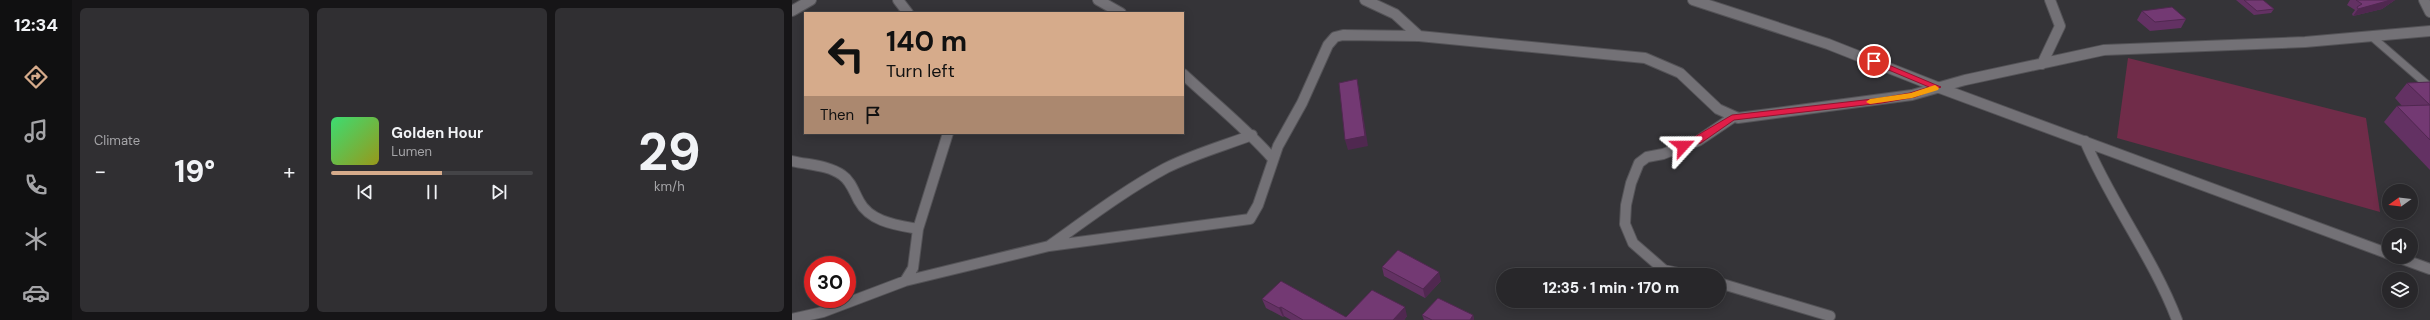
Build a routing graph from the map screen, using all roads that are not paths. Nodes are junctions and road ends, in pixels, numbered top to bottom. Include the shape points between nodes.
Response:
1 (811, 0) edge
2 (898, 0) edge
3 (1098, 0) edge
4 (1365, 0) edge
5 (1693, 0) edge
6 (2050, 0) edge
7 (2424, 0) edge
8 (792, 11) edge
9 (907, 12) edge
10 (1119, 12) edge
11 (2430, 12) edge
12 (2430, 31) edge
13 (1419, 36) junction
14 (2372, 36) junction
15 (2042, 64) junction
16 (1184, 75) edge
17 (1937, 87) junction
18 (2430, 87) edge
19 (1732, 118) junction
20 (948, 134) edge
21 (1252, 135) junction
22 (2085, 141) junction
23 (1273, 159) junction
24 (792, 161) edge
25 (918, 229) junction
26 (1049, 246) junction
27 (2382, 251) edge
28 (2416, 264) edge
29 (1662, 268) edge
30 (2430, 269) edge
31 (905, 281) junction
32 (1726, 285) edge
33 (1830, 316) dead end
34 (792, 319) edge
35 (2177, 320) edge

1 - 8 street
2 - 9 street
3 - 10 street
4 - 13 street via 1403,20
5 - 17 street via 1828,44
6 - 15 street via 2060,26
7 - 11 street
12 - 14 street
13 - 19 street via 1645,58 1658,62 1690,81 1723,115
13 - 23 street via 1343,35 1330,40
14 - 15 street via 2277,44 2104,50
14 - 18 lane
15 - 17 street
16 - 21 street
17 - 19 street via 1912,96
17 - 22 street
19 - 29 street via 1698,140 1663,154 1647,157 1639,163 1631,183 1625,224 1633,243
20 - 25 street
21 - 23 street
21 - 26 street via 1206,150 1167,168
22 - 27 street
22 - 35 street via 2099,175 2153,266
23 - 26 street via 1258,205 1250,219
24 - 25 street via 833,170 843,175 848,179 864,208 884,221
25 - 31 street via 913,268
26 - 31 street
28 - 30 street
31 - 34 street via 823,312
32 - 33 street

